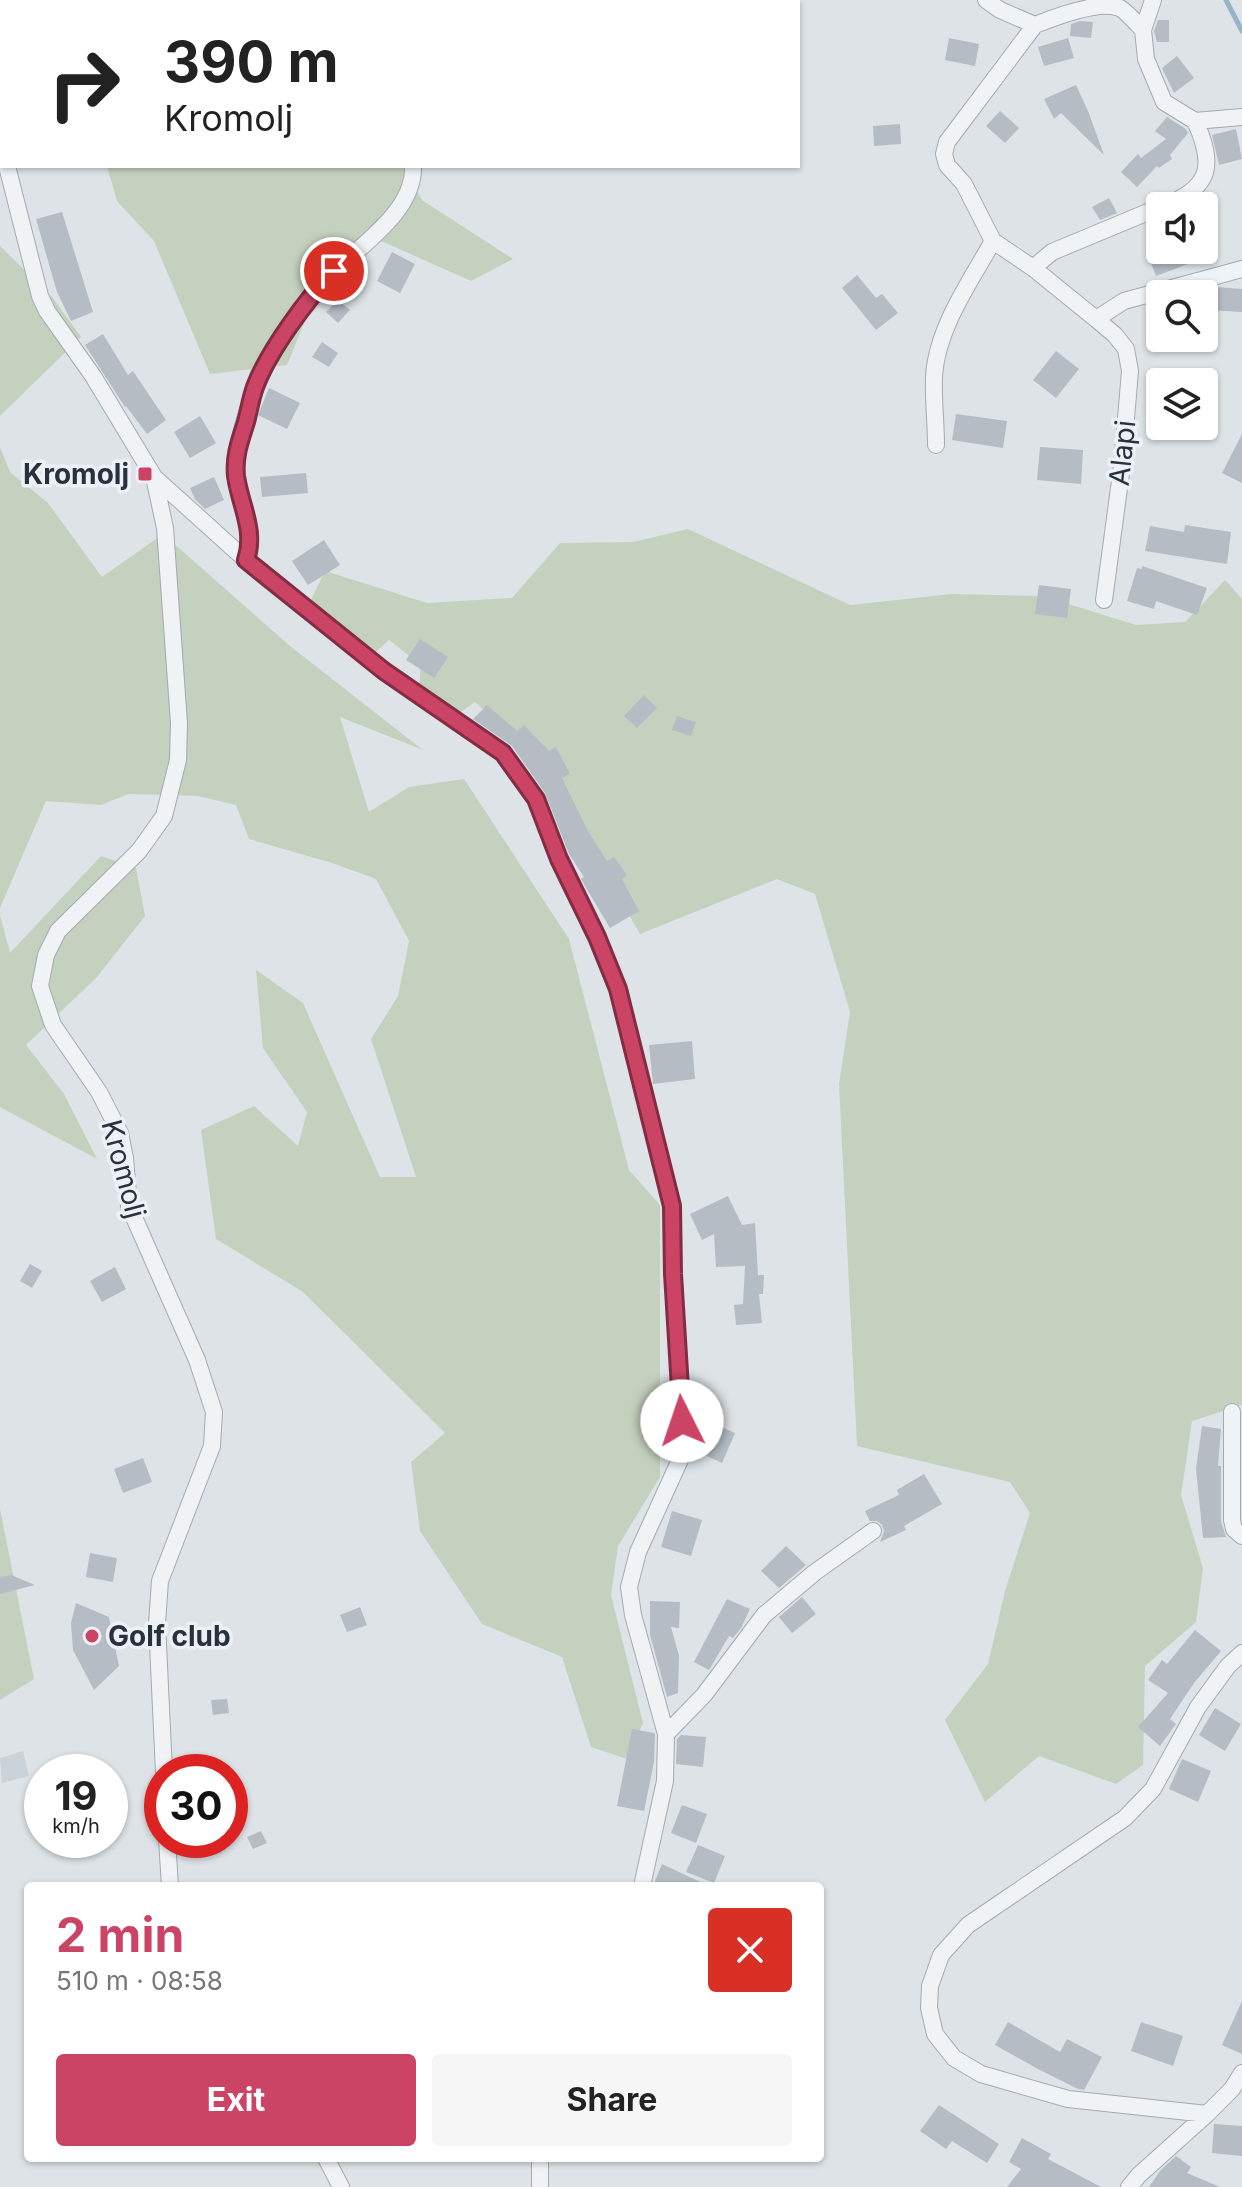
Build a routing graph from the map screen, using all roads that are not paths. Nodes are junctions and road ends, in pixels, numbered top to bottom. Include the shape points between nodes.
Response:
1 (986, 0) edge
2 (1153, 0) edge
3 (1035, 25) junction
4 (1143, 30) junction
5 (1242, 117) edge
6 (1195, 121) junction
7 (7, 168) edge
8 (413, 168) edge
9 (1191, 192) edge
10 (1146, 214) edge
11 (993, 241) junction
12 (1033, 268) junction
13 (1242, 269) edge
14 (1096, 319) junction
15 (936, 445) dead end
16 (154, 477) junction
17 (246, 560) junction
18 (1104, 600) dead end
19 (1232, 1412) dead end
20 (873, 1531) dead end
21 (1242, 1536) edge
22 (1242, 1653) edge
23 (666, 1734) junction
24 (163, 1754) edge
25 (168, 1858) edge
26 (170, 1882) edge
27 (643, 1882) edge
28 (1242, 2073) edge
29 (1207, 2114) junction
30 (328, 2162) edge
31 (540, 2162) edge
32 (341, 2187) edge
33 (540, 2187) edge
34 (1129, 2187) edge

1 - 3 street
2 - 4 street
3 - 4 street via 1107,3
3 - 11 street, Alapi via 947,142 944,154
4 - 6 street via 1146,59 1164,102
5 - 6 street
6 - 9 street via 1203,139 1205,172
7 - 16 street, Kromolj via 47,311
8 - 17 street via 396,213 319,286 255,386 236,452 250,547
10 - 12 street via 1052,252
11 - 12 street, Alapi
11 - 15 street via 949,322 938,354
12 - 14 street, Alapi
13 - 14 street via 1124,301
14 - 18 street, Alapi via 1126,349 1130,371
16 - 17 street
16 - 24 street, Kromolj via 165,528 178,760 164,816 139,851 58,931 40,986 53,1025 120,1133 129,1206 197,1360 214,1412 212,1446 160,1581
17 - 23 street via 384,671 503,753 536,799 618,989 672,1206 684,1451 638,1552 629,1587
19 - 21 street via 1232,1520
20 - 23 street via 764,1615 704,1695
22 - 29 street via 1198,1707 1153,1789 1125,1818 968,1925 941,1955 930,1986 935,2034 954,2058 981,2074 1068,2099
23 - 27 street via 665,1781
25 - 26 street
28 - 29 street
29 - 34 street
30 - 32 street
31 - 33 street

